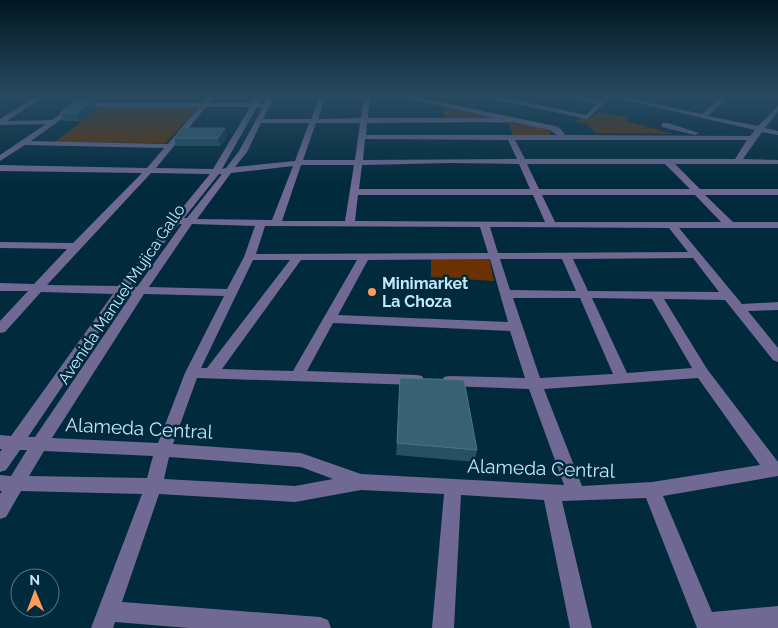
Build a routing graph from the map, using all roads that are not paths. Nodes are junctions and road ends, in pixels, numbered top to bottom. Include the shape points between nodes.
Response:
1 (47, 126) edge
2 (186, 126) edge
3 (246, 126) edge
4 (256, 126) edge
5 (312, 126) edge
6 (363, 126) edge
7 (540, 126) edge
8 (670, 126) edge
9 (748, 126) edge
10 (761, 126) edge
11 (759, 129) junction
12 (778, 133) edge
13 (510, 136) junction
14 (361, 137) junction
15 (562, 137) junction
16 (714, 137) junction
17 (750, 140) junction
18 (22, 143) junction
19 (170, 146) junction
20 (0, 159) edge
21 (523, 161) junction
22 (667, 161) junction
23 (738, 161) junction
24 (778, 162) edge
25 (298, 163) junction
26 (359, 163) junction
27 (0, 168) edge
28 (230, 170) junction
29 (150, 171) junction
30 (216, 172) junction
31 (536, 191) junction
32 (696, 191) junction
33 (355, 192) junction
34 (778, 192) edge
35 (182, 221) junction
36 (261, 223) junction
37 (484, 223) junction
38 (276, 224) junction
39 (350, 224) junction
40 (551, 224) junction
41 (672, 224) junction
42 (729, 224) junction
43 (778, 225) edge
44 (0, 245) edge
45 (76, 246) junction
46 (494, 255) junction
47 (566, 255) junction
48 (696, 255) junction
49 (365, 256) junction
50 (249, 257) junction
51 (298, 257) junction
52 (0, 288) edge
53 (38, 288) junction
54 (122, 289) junction
55 (141, 290) junction
56 (231, 292) junction
57 (506, 294) junction
58 (584, 294) junction
59 (656, 295) junction
60 (730, 296) junction
61 (778, 306) edge
62 (740, 308) junction
63 (329, 320) junction
64 (516, 327) junction
65 (0, 329) edge
66 (778, 357) edge
67 (192, 373) junction
68 (211, 373) junction
69 (702, 373) junction
70 (297, 376) junction
71 (622, 378) junction
72 (535, 384) junction
73 (7, 442) edge
74 (39, 444) junction
75 (162, 450) junction
76 (0, 465) edge
77 (775, 469) edge
78 (361, 482) junction
79 (8, 483) edge
80 (153, 486) junction
81 (453, 487) junction
82 (652, 490) junction
83 (551, 493) junction
84 (576, 494) junction
85 (0, 511) edge
86 (778, 617) edge
87 (106, 620) edge
88 (229, 625) edge
89 (707, 625) edge
90 (320, 628) edge
91 (443, 628) edge
92 (581, 628) edge

1 - 18 street
2 - 19 street
3 - 30 street, Avenida Manuel Mujica Gallo
4 - 28 street, Avenida Manuel Mujica Gallo via 244,152
5 - 25 street
6 - 14 street
7 - 15 street via 557,130
8 - 16 street
9 - 11 street
10 - 11 street
11 - 12 street
11 - 17 street
13 - 14 street
13 - 15 street
13 - 21 street
14 - 26 street
15 - 16 street
16 - 17 street
17 - 23 street
18 - 19 street
18 - 20 street
19 - 29 street
21 - 22 street
21 - 26 street
21 - 31 street
22 - 23 street
22 - 32 street
23 - 24 street
25 - 26 street
25 - 28 street
25 - 38 street
26 - 33 street
27 - 29 street
28 - 30 street
28 - 35 street, Avenida Manuel Mujica Gallo
29 - 30 street
29 - 45 street
30 - 35 street, Avenida Manuel Mujica Gallo
31 - 32 street
31 - 33 street
31 - 40 street
32 - 34 street
32 - 42 street
33 - 39 street
35 - 36 street
35 - 54 street, Avenida Manuel Mujica Gallo
35 - 55 street, Avenida Manuel Mujica Gallo
36 - 38 street
36 - 50 street
37 - 39 street
37 - 40 street
37 - 46 street
38 - 39 street
40 - 41 street
41 - 42 street
41 - 48 street
42 - 43 street
44 - 45 street
45 - 53 street
46 - 47 street
46 - 49 street
46 - 57 street
47 - 48 street
47 - 58 street
48 - 60 street
49 - 51 street
49 - 63 street
50 - 51 street
50 - 56 street
51 - 68 street
52 - 53 street
53 - 54 street
53 - 65 street
54 - 55 street
54 - 73 street, Avenida Manuel Mujica Gallo
55 - 56 street
55 - 74 street, Avenida Manuel Mujica Gallo
56 - 67 street
57 - 58 street
57 - 64 street
58 - 59 street
58 - 71 street
59 - 60 street
59 - 69 street
60 - 62 street
61 - 62 street
62 - 66 street
63 - 64 street
63 - 70 street
64 - 72 street
67 - 68 street
67 - 75 street
68 - 70 street
69 - 71 street
69 - 77 street
70 - 72 street
71 - 72 street
72 - 84 street
73 - 74 street, Alameda Central
73 - 76 street, Avenida Manuel Mujica Gallo
74 - 75 street, Alameda Central
74 - 79 street, Avenida Manuel Mujica Gallo
75 - 78 street, Alameda Central via 301,460
75 - 80 street
77 - 82 street, Alameda Central
78 - 80 street, Alameda Central via 295,494
78 - 81 street, Alameda Central
79 - 80 street, Alameda Central
79 - 85 street, Avenida Manuel Mujica Gallo
80 - 87 street
81 - 83 street, Alameda Central
81 - 91 street
82 - 84 street, Alameda Central
82 - 89 street
83 - 84 street, Alameda Central
83 - 92 street
86 - 89 street
87 - 88 street
88 - 90 street

